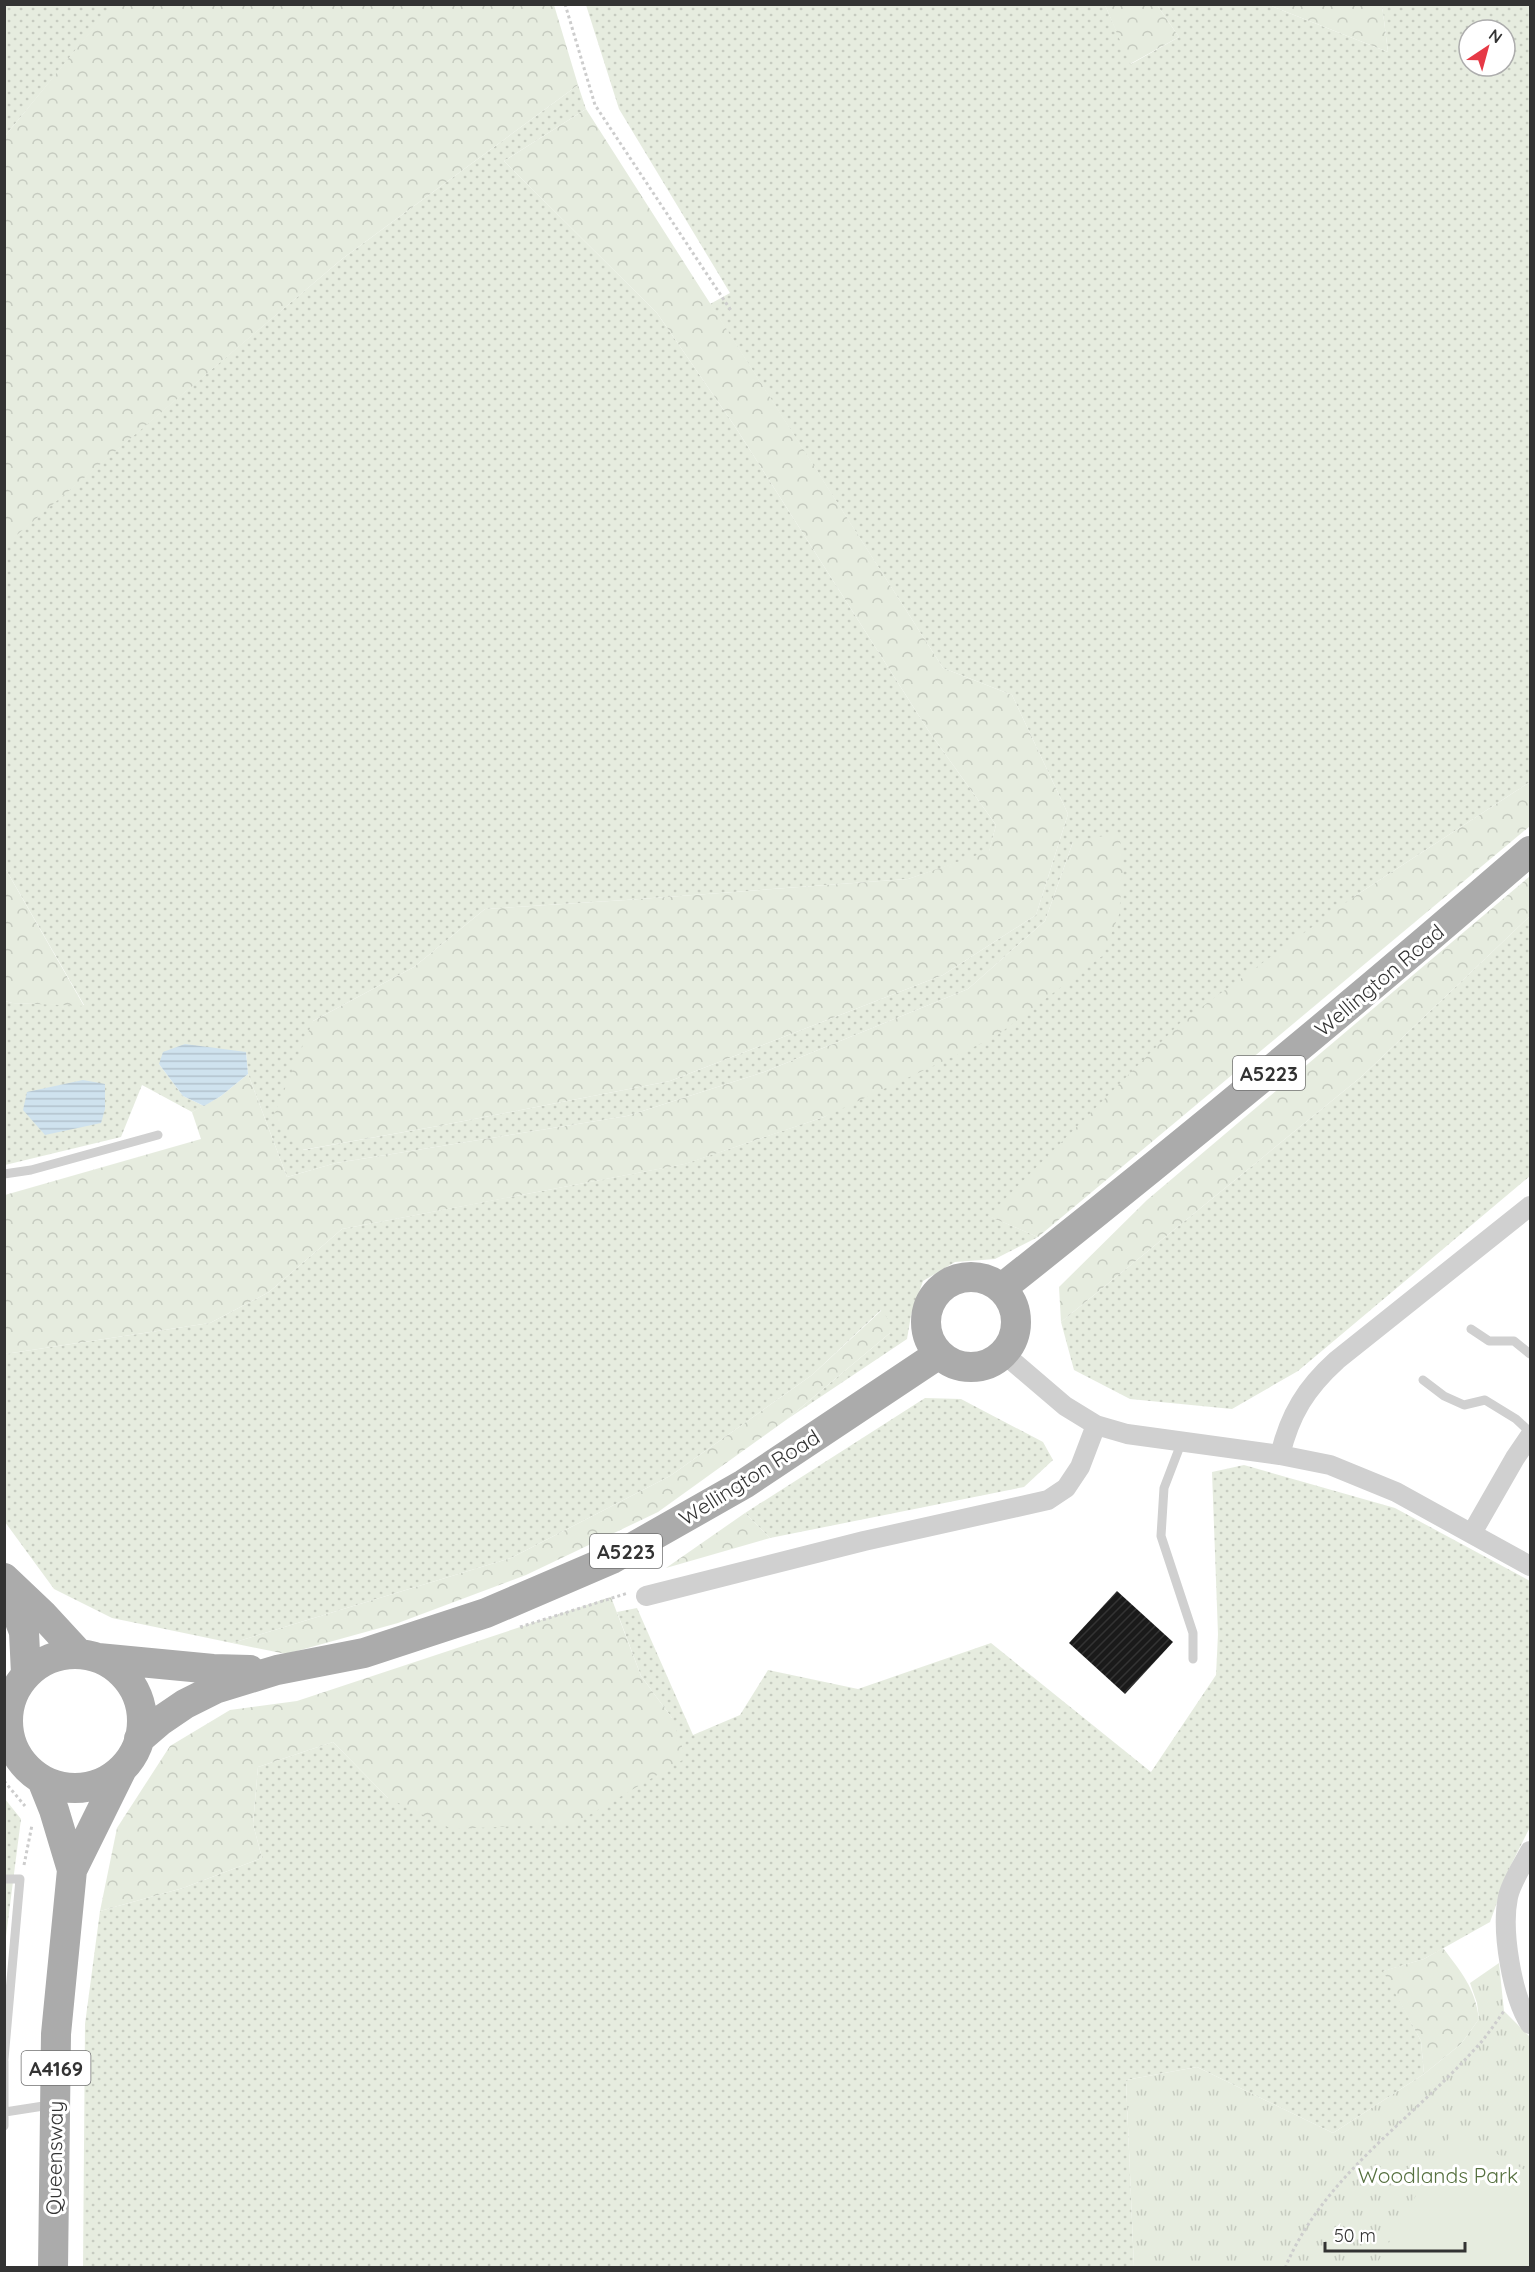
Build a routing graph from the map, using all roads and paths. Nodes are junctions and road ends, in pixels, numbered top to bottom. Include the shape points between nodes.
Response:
1 (565, 4) edge
2 (732, 312) dead end
3 (1530, 851) edge
4 (158, 1135) dead end
5 (4, 1174) edge
6 (1530, 1206) edge
7 (1002, 1288) junction
8 (1471, 1329) dead end
9 (939, 1354) junction
10 (1004, 1354) junction
11 (1530, 1354) edge
12 (1423, 1380) dead end
13 (1096, 1425) junction
14 (1530, 1434) edge
15 (1182, 1442) junction
16 (1280, 1455) junction
17 (1472, 1533) junction
18 (1530, 1566) edge
19 (4, 1579) edge
20 (646, 1596) dead end
21 (88, 1656) junction
22 (1193, 1659) dead end
23 (277, 1670) junction
24 (16, 1686) edge
25 (139, 1739) junction
26 (10, 1748) edge
27 (122, 1769) junction
28 (4, 1780) edge
29 (42, 1780) junction
30 (28, 1810) dead end
31 (33, 1818) dead end
32 (1530, 1851) edge
33 (72, 1870) junction
34 (4, 1879) edge
35 (20, 1879) junction
36 (1518, 2001) junction
37 (1530, 2024) edge
38 (4, 2060) edge
39 (55, 2104) junction
40 (5, 2112) edge
41 (4, 2126) edge
42 (53, 2268) edge
43 (1285, 2268) edge

1 - 2 path via 596,105
3 - 7 main road, Wellington Road / A5223 via 1372,988
4 - 5 lane
6 - 16 street via 1316,1380 1292,1416
7 - 9 main road via 973,1277 944,1286 933,1297 926,1327
7 - 10 main road via 1011,1300 1016,1321 1013,1342
8 - 11 lane via 1489,1341 1514,1341
9 - 10 main road via 951,1363 979,1367
9 - 23 main road, Wellington Road / A5223 via 744,1484 612,1559 486,1613 364,1653
10 - 13 street via 1065,1406
12 - 14 lane via 1464,1406 1485,1400 1516,1419
13 - 15 street
13 - 20 street via 1080,1467 1066,1488 1048,1500
14 - 17 street
15 - 16 street
15 - 22 lane via 1164,1488 1161,1536 1192,1633
16 - 17 street via 1330,1465 1396,1492
17 - 18 street
19 - 21 main road
19 - 24 main road via 24,1632
21 - 23 main road, Wellington Road / A5223 via 213,1670
21 - 24 main road via 60,1656 42,1663
21 - 25 main road via 115,1668 129,1682 142,1719
23 - 25 main road, Wellington Road / A5223 via 215,1689 160,1721
24 - 26 main road via 9,1709
25 - 27 main road
26 - 29 main road
27 - 29 main road via 105,1781 84,1788
27 - 33 main road, Queensway / A4169
28 - 30 path
29 - 33 main road, Queensway / A4169
31 - 35 path
32 - 36 street via 1508,1895 1504,1924
33 - 39 main road, Queensway / A4169 via 56,2034
34 - 35 lane
35 - 38 lane
36 - 37 street
36 - 43 path via 1323,2202
38 - 40 lane
39 - 40 lane
39 - 42 main road, Queensway / A4169
40 - 41 lane

